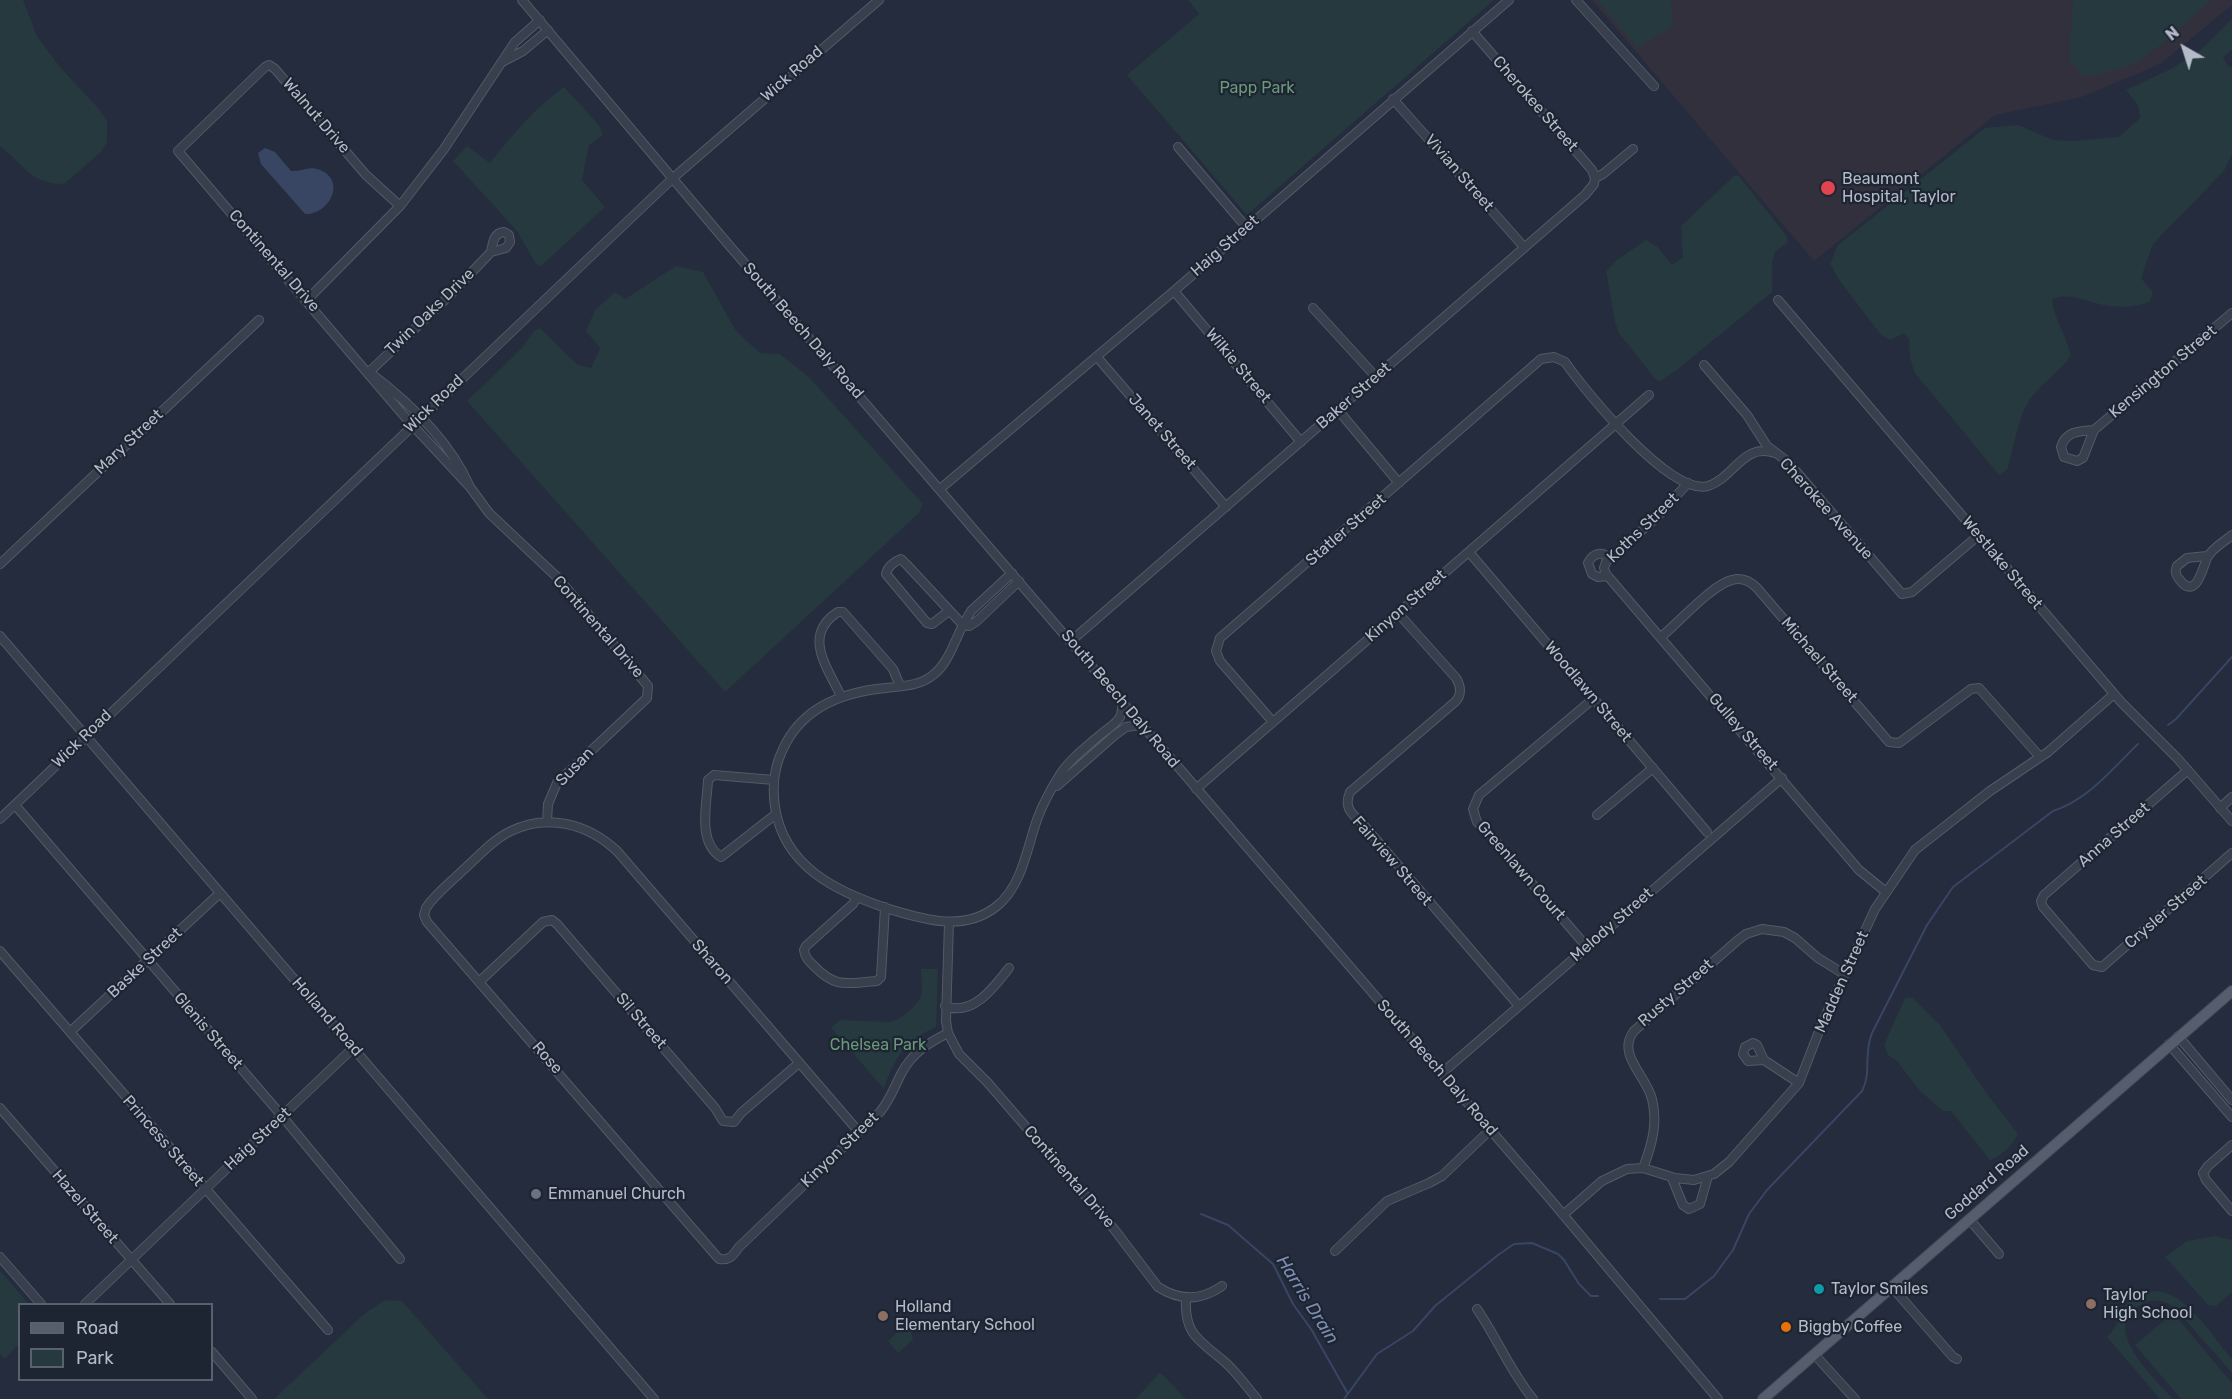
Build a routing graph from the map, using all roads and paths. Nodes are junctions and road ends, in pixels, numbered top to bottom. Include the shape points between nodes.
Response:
1 (522, 0) edge
2 (879, 0) edge
3 (1509, 0) edge
4 (1576, 0) edge
5 (540, 20) junction
6 (548, 30) junction
7 (1472, 31) junction
8 (501, 62) junction
9 (1654, 86) dead end
10 (1393, 99) junction
11 (1178, 147) dead end
12 (1633, 149) dead end
13 (178, 151) joint
14 (673, 178) junction
15 (1595, 178) junction
16 (400, 206) junction
17 (1246, 227) junction
18 (1524, 247) junction
19 (491, 252) dead end
20 (1174, 291) junction
21 (307, 300) junction
22 (1778, 300) dead end
23 (1313, 308) dead end
24 (2232, 313) edge
25 (259, 320) dead end
26 (1097, 357) junction
27 (1704, 365) dead end
28 (369, 372) junction
29 (1376, 377) junction
30 (1649, 395) dead end
31 (1338, 410) junction
32 (420, 417) junction
33 (1616, 424) junction
34 (412, 425) junction
35 (2094, 430) dead end
36 (1301, 442) junction
37 (1775, 453) junction
38 (1399, 483) junction
39 (1688, 483) junction
40 (470, 487) junction
41 (940, 489) junction
42 (1226, 507) junction
43 (1978, 535) junction
44 (2232, 535) edge
45 (1469, 552) junction
46 (2207, 556) dead end
47 (1610, 558) junction
48 (0, 564) edge
49 (1606, 572) junction
50 (1012, 573) junction
51 (1019, 581) junction
52 (949, 611) junction
53 (1398, 614) junction
54 (963, 625) junction
55 (0, 636) edge
56 (1661, 637) junction
57 (1071, 641) junction
58 (900, 686) junction
59 (649, 690) joint
60 (2114, 694) junction
61 (841, 696) junction
62 (1593, 699) junction
63 (1123, 703) junction
64 (1274, 722) junction
65 (1141, 725) junction
66 (86, 736) junction
67 (2040, 757) junction
68 (1653, 768) junction
69 (2188, 770) junction
70 (1782, 778) junction
71 (774, 780) junction
72 (1196, 789) junction
73 (1052, 791) junction
74 (2232, 797) edge
75 (15, 805) junction
76 (2220, 808) junction
77 (776, 814) junction
78 (1597, 815) dead end
79 (0, 819) edge
80 (2232, 821) edge
81 (547, 822) junction
82 (1707, 832) dead end
83 (2232, 853) edge
84 (1886, 891) junction
85 (220, 893) junction
86 (857, 897) junction
87 (885, 907) junction
88 (949, 922) junction
89 (1587, 947) junction
90 (0, 951) edge
91 (148, 961) junction
92 (2099, 967) joint
93 (1010, 968) dead end
94 (1844, 974) junction
95 (480, 981) junction
96 (2232, 991) edge
97 (945, 1006) junction
98 (1519, 1006) junction
99 (70, 1032) junction
100 (948, 1034) junction
101 (2174, 1040) junction
102 (353, 1048) junction
103 (1764, 1060) dead end
104 (799, 1063) junction
105 (1442, 1073) junction
106 (1799, 1083) junction
107 (2232, 1100) edge
108 (0, 1108) edge
109 (282, 1116) junction
110 (2232, 1117) edge
111 (1491, 1130) junction
112 (859, 1132) junction
113 (2232, 1144) edge
114 (1643, 1168) junction
115 (1708, 1176) junction
116 (1672, 1178) junction
117 (205, 1189) junction
118 (2232, 1211) edge
119 (1563, 1215) junction
120 (1969, 1220) junction
121 (1335, 1251) dead end
122 (1999, 1254) dead end
123 (0, 1257) edge
124 (400, 1259) dead end
125 (131, 1260) junction
126 (723, 1260) joint
127 (1222, 1286) dead end
128 (1892, 1287) junction
129 (1186, 1299) junction
130 (39, 1303) edge
131 (87, 1303) edge
132 (168, 1303) edge
133 (1478, 1309) dead end
134 (328, 1330) dead end
135 (213, 1353) edge
136 (1814, 1354) junction
137 (1957, 1359) dead end
138 (252, 1399) edge
139 (654, 1399) edge
140 (1257, 1399) edge
141 (1533, 1399) edge
142 (1718, 1399) edge
143 (1763, 1399) edge
144 (1855, 1399) edge

1 - 5 street, South Beech Daly Road
2 - 14 street, Wick Road
3 - 7 street, Haig Street
4 - 9 street
5 - 6 street, South Beech Daly Road
5 - 8 street via 515,42
6 - 8 street via 523,51
6 - 14 street, South Beech Daly Road
7 - 10 street, Haig Street
7 - 15 street, Cherokee Street
8 - 16 street via 444,149
10 - 17 street, Haig Street
10 - 18 street, Vivian Street
11 - 17 street
12 - 15 street, Baker Street
13 - 16 street, Walnut Drive via 269,65 366,175
13 - 21 street, Continental Drive
14 - 32 street, Wick Road
14 - 41 street, South Beech Daly Road
15 - 18 street, Baker Street via 1585,195
16 - 21 street
17 - 20 street, Haig Street
18 - 29 street, Baker Street
19 - 28 street, Twin Oaks Drive
20 - 26 street, Haig Street
20 - 36 street, Wilkie Street
21 - 28 street, Continental Drive
22 - 43 street, Westlake Street
23 - 29 street
24 - 35 street, Kensington Street
25 - 48 street, Mary Street
26 - 41 street, Haig Street
26 - 42 street, Janet Street
27 - 37 street, Cherokee Avenue
28 - 32 street, Continental Drive via 401,396
28 - 34 street, Continental Drive
29 - 31 street, Baker Street
30 - 33 street, Kinyon Street
31 - 36 street, Baker Street
31 - 38 street
32 - 34 street, Wick Road
32 - 40 street, Continental Drive via 460,464
33 - 38 street, Statler Street via 1564,362 1546,357
33 - 39 street via 1649,457
33 - 45 street, Kinyon Street
34 - 40 street, Continental Drive
34 - 66 street, Wick Road
36 - 42 street, Baker Street
37 - 39 street, Koths Street via 1762,449 1751,453 1710,485
37 - 43 street, Cherokee Avenue via 1788,462 1905,594
38 - 64 street, Statler Street via 1218,641 1220,662
39 - 47 street, Koths Street via 1658,517
40 - 59 street, Continental Drive via 496,520 558,578 646,681
41 - 50 street, South Beech Daly Road
42 - 57 street, Baker Street
43 - 60 street, Westlake Street
44 - 46 street
45 - 53 street, Kinyon Street
45 - 62 street, Woodlawn Street
47 - 49 street, Koths Street
47 - 49 street via 1600,553 1588,563 1592,574 1598,577
49 - 56 street, Gulley Street
50 - 51 street, South Beech Daly Road
50 - 54 street via 971,611
51 - 54 street via 977,621
51 - 57 street, South Beech Daly Road
52 - 52 street via 901,559 887,570 886,574 927,623 932,624
52 - 54 street
53 - 64 street, Kinyon Street
53 - 98 street, Fairview Street via 1456,678 1460,694 1350,792 1348,808
54 - 58 street via 935,674 916,684
55 - 66 street, Holland Road
56 - 67 street, Michael Street via 1720,585 1743,579 1757,588 1889,742 1899,743 1975,688 1982,690
56 - 70 street, Gulley Street
57 - 63 street, South Beech Daly Road
58 - 61 street
58 - 61 street via 893,669 843,612 838,612 823,625 819,640 822,658
59 - 81 street, Susan via 647,698 557,783 548,804
60 - 67 street, Madden Street
60 - 69 street, Westlake Street
61 - 71 street via 820,706 794,730 779,758
62 - 68 street, Woodlawn Street
62 - 89 street, Greenlawn Court via 1479,795 1473,809 1477,822
63 - 65 street, South Beech Daly Road
63 - 73 street via 1120,717 1068,765
64 - 72 street, Kinyon Street
65 - 72 street, South Beech Daly Road
65 - 73 street via 1126,727 1115,735
66 - 75 street, Wick Road
66 - 85 street, Holland Road
67 - 84 street, Madden Street via 1921,844
68 - 78 street
68 - 82 street, Woodlawn Street
69 - 76 street, Westlake Street
69 - 92 street, Anna Street via 2041,901 2093,965
70 - 84 street, Gulley Street via 1859,870
70 - 89 street, Melody Street
71 - 77 street
71 - 77 street via 711,776 708,843 721,857
72 - 105 street, South Beech Daly Road
73 - 88 street via 1039,815 1018,877 1006,897 980,916
74 - 76 street
75 - 79 street, Wick Road
75 - 91 street, Glenis Street
76 - 80 street, Westlake Street
77 - 86 street via 790,849 805,867
81 - 95 street, Rose via 522,826 493,843 429,904 424,915
81 - 104 street, Sharon via 588,831 617,851
83 - 92 street, Crysler Street via 2105,966
84 - 94 street, Madden Street
85 - 91 street, Baske Street
85 - 102 street, Holland Road
86 - 87 street
86 - 87 street via 804,950 808,961 832,982 877,981 881,977
87 - 88 street
88 - 97 street, Continental Drive
89 - 98 street, Melody Street
90 - 99 street, Princess Street
91 - 99 street, Baske Street
91 - 109 street, Glenis Street
93 - 97 street via 989,994 966,1008 954,1010
94 - 106 street, Madden Street
94 - 114 street, Rusty Street via 1784,932 1754,931 1738,940 1634,1031 1628,1051 1647,1085 1654,1113 1653,1140
95 - 104 street, Sil Street via 543,922 552,920 723,1121 734,1122
95 - 126 street, Rose via 717,1258
96 - 101 main road, Goddard Road
97 - 100 street, Continental Drive
98 - 105 street, Melody Street
99 - 117 street, Princess Street
100 - 112 street, Kinyon Street via 913,1057 885,1106
100 - 129 street, Continental Drive via 959,1054 1114,1229 1153,1282
101 - 107 street
101 - 110 street
101 - 120 main road, Goddard Road
102 - 109 street, Haig Street
102 - 139 street, Holland Road
103 - 106 street
104 - 112 street, Sharon
105 - 111 street, South Beech Daly Road
106 - 115 street, Madden Street via 1729,1162
108 - 125 street, Hazel Street
109 - 117 street, Haig Street
109 - 124 street, Glenis Street
111 - 119 street, South Beech Daly Road
111 - 121 street via 1442,1176 1387,1201
112 - 126 street, Kinyon Street via 732,1257
113 - 118 street via 2203,1173
114 - 116 street
114 - 119 street via 1610,1176
115 - 116 street
115 - 116 street via 1700,1204 1689,1209 1683,1205
117 - 125 street, Haig Street
117 - 134 street, Princess Street
119 - 142 street, South Beech Daly Road
120 - 122 street
120 - 128 main road, Goddard Road
123 - 130 street
125 - 131 street, Haig Street
125 - 132 street, Hazel Street
127 - 129 street via 1207,1295
128 - 136 main road, Goddard Road
128 - 137 street
129 - 140 street via 1187,1320 1194,1336
133 - 141 street via 1509,1366
135 - 138 street
136 - 143 main road, Goddard Road
136 - 144 street

